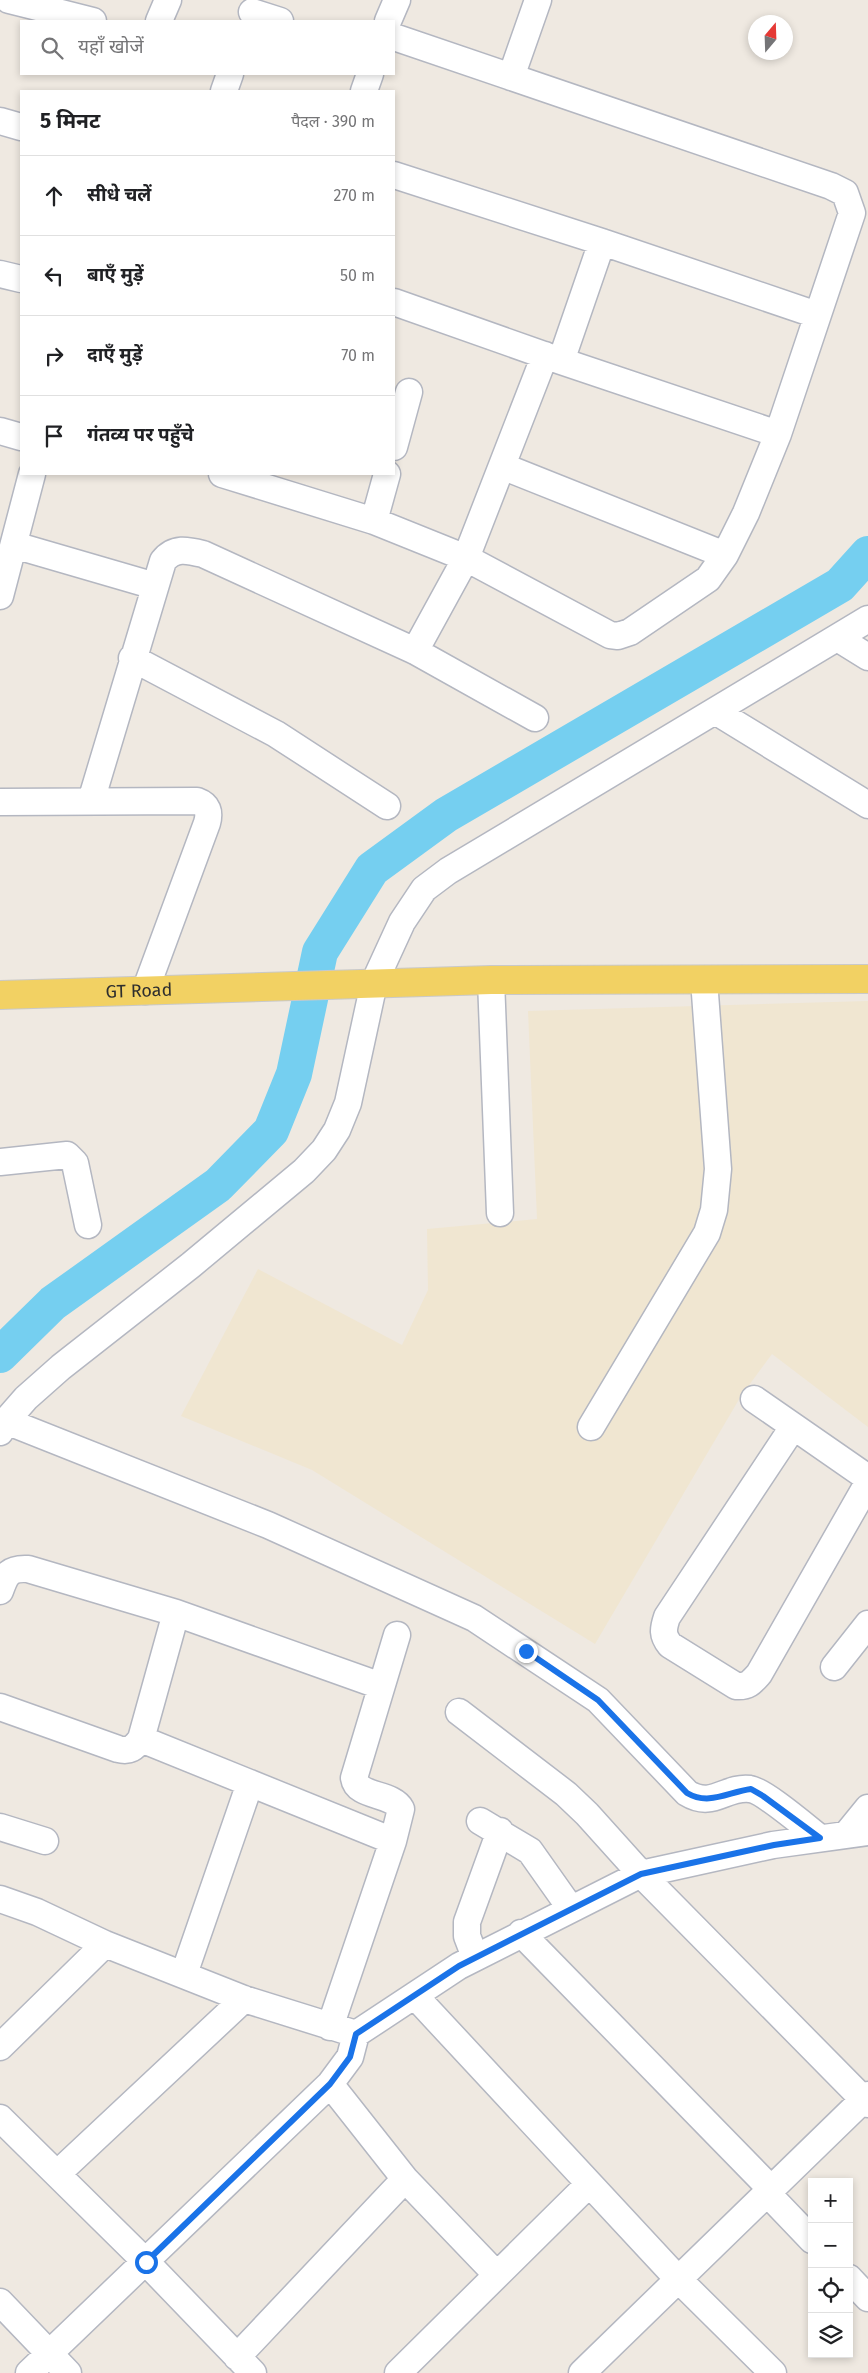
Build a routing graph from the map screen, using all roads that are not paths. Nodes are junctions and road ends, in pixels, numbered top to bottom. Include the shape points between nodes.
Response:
1 (8, 0) edge
2 (168, 0) edge
3 (397, 0) edge
4 (538, 0) edge
5 (252, 11) edge
6 (89, 20) edge
7 (160, 20) edge
8 (277, 20) edge
9 (388, 20) edge
10 (395, 37) edge
11 (230, 75) edge
12 (370, 75) edge
13 (511, 77) junction
14 (224, 90) edge
15 (364, 90) edge
16 (0, 121) edge
17 (20, 126) edge
18 (395, 175) edge
19 (602, 242) junction
20 (0, 274) edge
21 (20, 279) edge
22 (395, 302) edge
23 (817, 315) junction
24 (553, 358) junction
25 (408, 392) dead end
26 (0, 431) edge
27 (778, 434) junction
28 (20, 437) edge
29 (395, 443) edge
30 (502, 466) junction
31 (32, 475) edge
32 (232, 475) edge
33 (387, 475) edge
34 (374, 522) junction
35 (14, 544) junction
36 (725, 555) junction
37 (466, 558) junction
38 (1, 586) edge
39 (155, 586) junction
40 (868, 619) edge
41 (839, 639) junction
42 (415, 652) junction
43 (868, 656) edge
44 (132, 658) junction
45 (715, 711) junction
46 (534, 718) dead end
47 (0, 802) edge
48 (91, 802) junction
49 (868, 805) edge
50 (387, 806) dead end
51 (868, 979) edge
52 (491, 980) junction
53 (704, 980) junction
54 (364, 984) junction
55 (145, 991) junction
56 (0, 994) edge
57 (0, 1162) edge
58 (500, 1213) dead end
59 (88, 1225) dead end
60 (754, 1399) dead end
61 (3, 1426) edge
62 (591, 1427) dead end
63 (793, 1427) junction
64 (868, 1478) edge
65 (868, 1483) edge
66 (0, 1591) edge
67 (176, 1613) junction
68 (868, 1624) edge
69 (397, 1635) dead end
70 (834, 1667) dead end
71 (381, 1686) junction
72 (0, 1707) edge
73 (459, 1712) dead end
74 (141, 1739) junction
75 (250, 1783) junction
76 (868, 1808) edge
77 (0, 1827) edge
78 (857, 1833) edge
79 (820, 1838) junction
80 (45, 1841) dead end
81 (393, 1841) junction
82 (641, 1874) junction
83 (0, 1899) edge
84 (571, 1909) junction
85 (521, 1933) junction
86 (105, 1944) junction
87 (475, 1957) junction
88 (184, 1974) junction
89 (415, 1996) junction
90 (244, 1999) junction
91 (330, 2027) junction
92 (356, 2034) junction
93 (0, 2046) edge
94 (330, 2084) junction
95 (866, 2099) edge
96 (0, 2118) edge
97 (57, 2174) junction
98 (405, 2179) junction
99 (589, 2184) junction
100 (768, 2190) junction
101 (808, 2235) edge
102 (146, 2262) junction
103 (497, 2275) junction
104 (678, 2279) junction
105 (853, 2282) edge
106 (868, 2298) edge
107 (0, 2302) edge
108 (49, 2353) junction
109 (245, 2365) edge
110 (594, 2369) edge
111 (29, 2373) edge
112 (68, 2373) edge
113 (398, 2373) edge
114 (773, 2373) edge

1 - 6 street
2 - 7 street
3 - 9 street
4 - 13 street
5 - 8 street
10 - 13 street
11 - 14 street
12 - 15 street
13 - 23 street via 845,193 852,213
16 - 17 street
18 - 19 street
19 - 23 street
19 - 24 street
20 - 21 street
22 - 24 street
23 - 27 street
24 - 27 street
24 - 30 street
25 - 29 street
26 - 28 street
27 - 36 street
30 - 36 street
30 - 37 street
31 - 35 street
32 - 34 street
33 - 34 street
34 - 37 street
35 - 38 street
35 - 39 street
36 - 37 street via 708,579 692,592 630,632 618,636 610,635
37 - 42 street
39 - 42 street via 167,556 185,550 203,554
39 - 44 street
40 - 41 street
41 - 43 street
41 - 45 street
42 - 46 street
44 - 48 street
44 - 50 street via 276,734
45 - 49 street
45 - 54 street via 448,871 424,889
47 - 48 street
48 - 55 street via 197,801 208,810 207,823
51 - 53 main road, GT Road
52 - 53 main road, GT Road
52 - 54 main road, GT Road
52 - 58 street
53 - 62 street via 718,1168 714,1210 707,1233
54 - 55 main road, GT Road
54 - 61 street via 348,1103 324,1150 304,1171 191,1265 61,1367 26,1398
55 - 56 main road, GT Road
57 - 59 street via 67,1155 75,1163
60 - 63 street
61 - 79 street via 268,1525 474,1618 598,1700 687,1793 697,1799 708,1800 751,1789
63 - 64 street
63 - 65 street via 667,1617 663,1629 664,1638 670,1645 736,1686 750,1684 759,1674
66 - 67 street via 7,1575 16,1568 28,1568
67 - 71 street
67 - 74 street
68 - 70 street
69 - 71 street
71 - 81 street via 354,1778 360,1788 399,1804 401,1809
72 - 74 street via 118,1749 131,1750
73 - 82 street via 566,1794
74 - 75 street
75 - 81 street
75 - 88 street
76 - 78 street
77 - 80 street
78 - 79 street
79 - 82 street
81 - 91 street
82 - 84 street
82 - 95 street
83 - 86 street via 38,1912
84 - 85 street
84 - 87 street via 536,1857 490,1826 467,1922 467,1936
85 - 87 street
85 - 100 street
86 - 88 street
86 - 93 street
87 - 89 street
88 - 90 street
89 - 92 street
89 - 99 street
90 - 91 street
90 - 97 street
91 - 92 street
92 - 94 street via 350,2057
94 - 98 street
94 - 102 street
95 - 100 street
96 - 97 street
97 - 102 street
98 - 103 street
98 - 109 street
99 - 103 street
99 - 104 street
100 - 101 street
100 - 104 street
102 - 108 street
102 - 109 street
103 - 113 street
104 - 110 street
104 - 114 street
105 - 106 street
107 - 108 street
108 - 111 street
108 - 112 street

